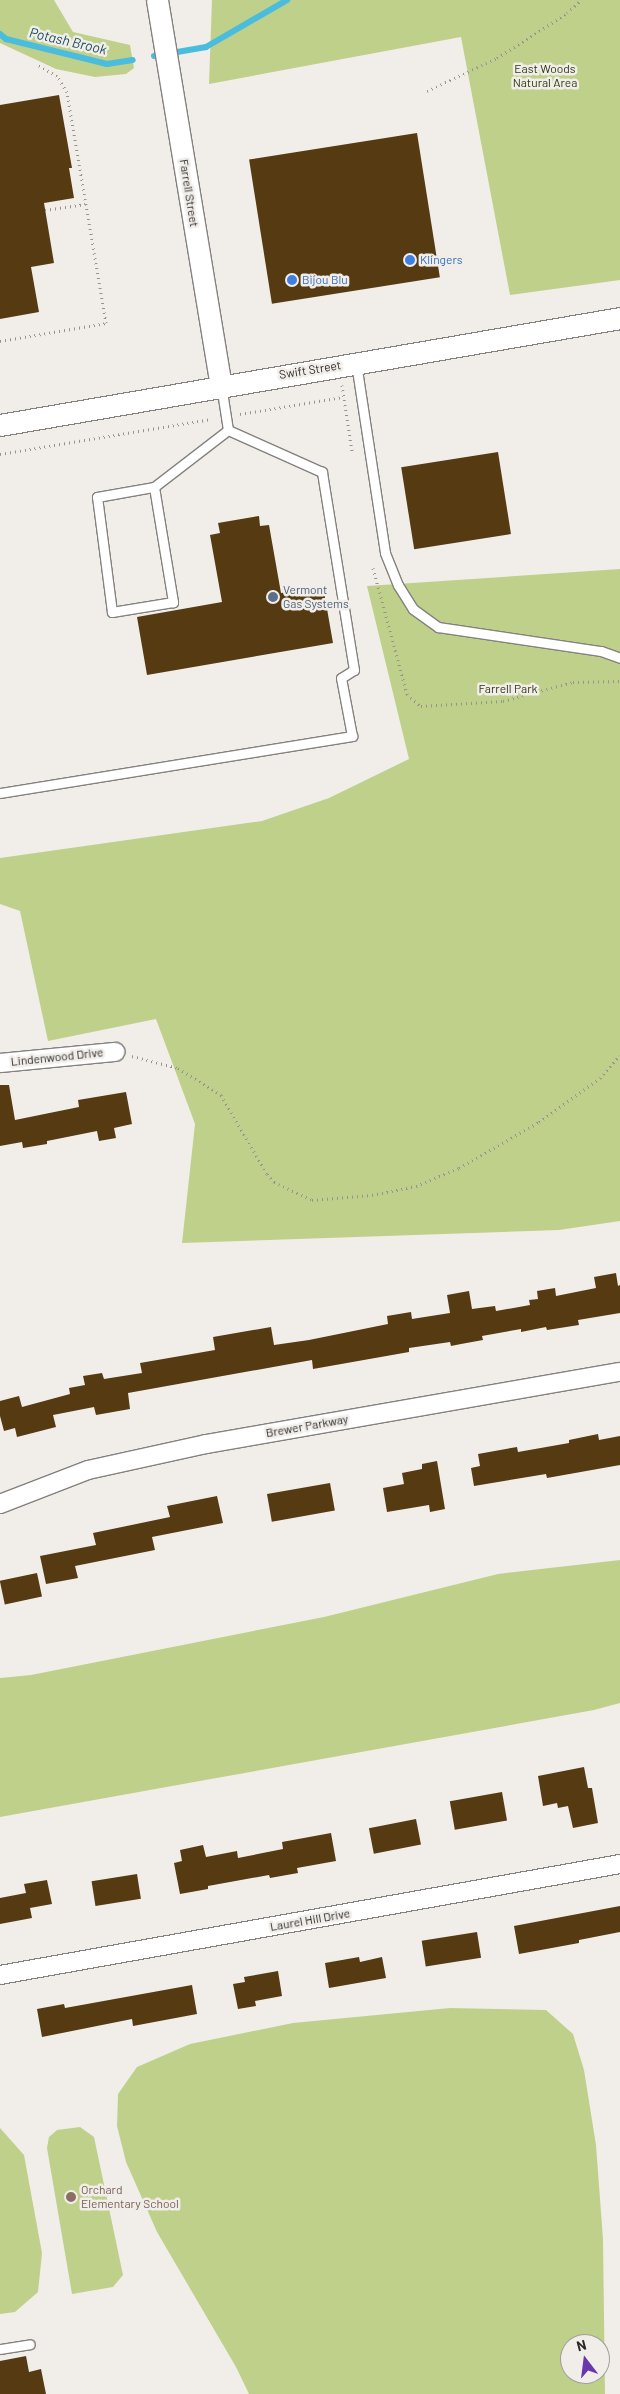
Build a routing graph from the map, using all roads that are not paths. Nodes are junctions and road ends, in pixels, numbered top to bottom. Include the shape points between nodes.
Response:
1 (157, 0) edge
2 (620, 318) edge
3 (348, 364) junction
4 (221, 385) junction
5 (0, 425) edge
6 (228, 430) junction
7 (154, 487) junction
8 (620, 658) edge
9 (0, 793) edge
10 (115, 1052) road end
11 (0, 1063) edge
12 (620, 1372) edge
13 (0, 1504) edge
14 (620, 1864) edge
15 (0, 1975) edge
16 (30, 2344) dead end
17 (0, 2349) edge

1 - 4 street, Farrell Street
2 - 3 street, Swift Street
3 - 4 street, Swift Street
3 - 8 lane via 385,553 413,609 438,627 601,651
4 - 5 street, Swift Street
4 - 6 lane
6 - 7 lane
6 - 9 lane via 322,472 354,670 341,678 352,736
7 - 7 lane via 97,497 112,612 173,602
10 - 11 street, Lindenwood Drive
12 - 13 street, Brewer Parkway via 206,1444 88,1470
14 - 15 street, Laurel Hill Drive
16 - 17 lane

